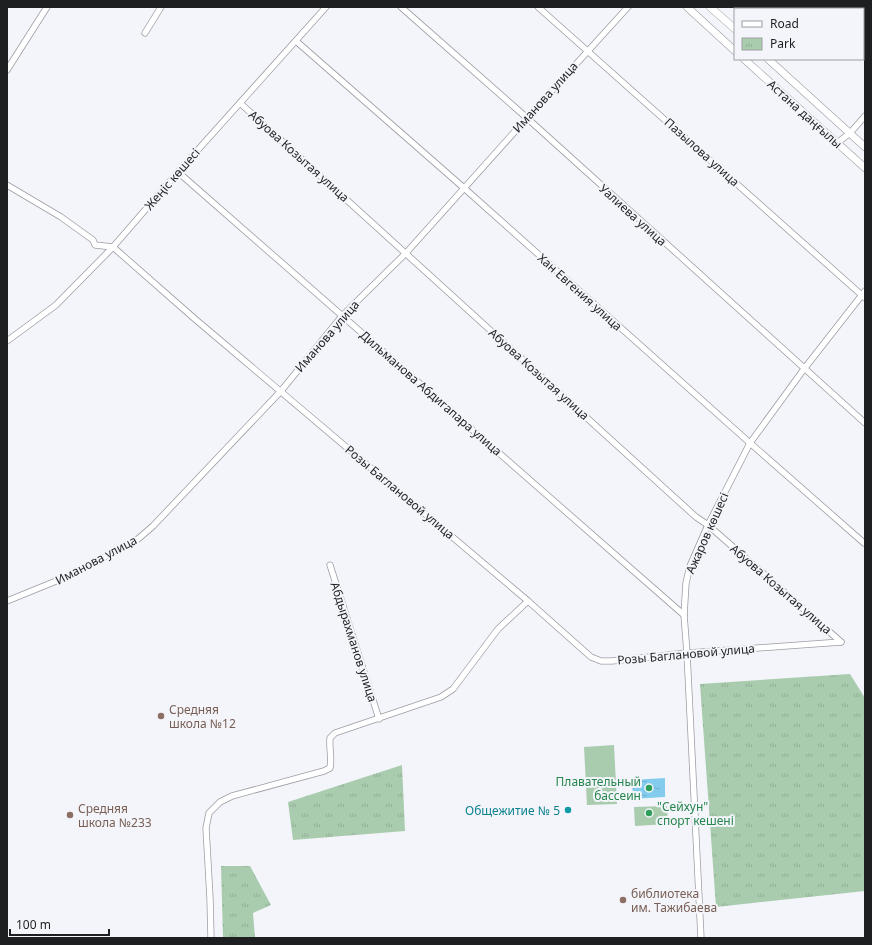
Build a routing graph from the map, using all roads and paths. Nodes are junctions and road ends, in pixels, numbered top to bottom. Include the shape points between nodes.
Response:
1 (47, 7) edge
2 (161, 7) edge
3 (326, 7) edge
4 (401, 7) edge
5 (538, 7) edge
6 (628, 7) edge
7 (687, 7) edge
8 (710, 7) edge
9 (734, 28) edge
10 (145, 33) dead end
11 (296, 41) junction
12 (734, 50) edge
13 (588, 51) junction
14 (746, 60) edge
15 (769, 60) edge
16 (7, 70) edge
17 (240, 103) junction
18 (865, 116) edge
19 (527, 118) junction
20 (850, 133) junction
21 (837, 143) junction
22 (865, 147) edge
23 (865, 168) edge
24 (178, 172) junction
25 (7, 185) edge
26 (464, 188) junction
27 (113, 247) junction
28 (406, 253) junction
29 (864, 294) edge
30 (342, 316) junction
31 (7, 341) edge
32 (804, 369) junction
33 (281, 391) junction
34 (865, 423) edge
35 (750, 444) junction
36 (708, 525) junction
37 (864, 543) dead end
38 (330, 565) dead end
39 (7, 601) edge
40 (528, 601) junction
41 (684, 615) junction
42 (841, 642) joint
43 (687, 653) junction
44 (379, 719) junction
45 (211, 938) edge
46 (701, 938) edge

1 - 16 street
2 - 10 street
3 - 11 street, Жеңіс көшесі
4 - 19 street, Уалиева улица
5 - 13 street, Пазылова улица
6 - 13 street, Иманова улица
7 - 12 street
8 - 9 street
11 - 17 street, Жеңіс көшесі
11 - 26 street, Хан Евгения улица
13 - 19 street, Иманова улица
13 - 29 street, Пазылова улица
14 - 21 street, Астана даңғылы
15 - 20 street, Астана даңғылы
17 - 24 street, Жеңіс көшесі
17 - 28 street, Абуова Козытая улица
18 - 20 street
19 - 26 street, Иманова улица
19 - 32 street, Уалиева улица
20 - 21 street
20 - 22 street, Астана даңғылы
21 - 23 street, Астана даңғылы
24 - 27 street, Жеңіс көшесі
24 - 30 street, Дильманова Абдигапара улица
25 - 27 street, Розы Баглановой улица via 61,217 93,240 95,245
26 - 28 street, Иманова улица
26 - 35 street, Хан Евгения улица
27 - 31 street, Жеңіс көшесі via 56,305
27 - 33 street, Розы Баглановой улица
28 - 30 street, Иманова улица
28 - 36 street, Абуова Козытая улица via 696,517
29 - 32 street, Ажаров көшесі
30 - 33 street, Иманова улица
30 - 41 street, Дильманова Абдигапара улица
32 - 34 street, Уалиева улица
32 - 35 street, Ажаров көшесі
33 - 39 street, Иманова улица via 178,501 138,539 71,575
33 - 40 street, Розы Баглановой улица
35 - 36 street, Ажаров көшесі
35 - 37 street, Хан Евгения улица
36 - 41 street, Ажаров көшесі via 690,566
36 - 42 street, Абуова Козытая улица
38 - 44 street, Абдырахманов улица
40 - 43 street, Розы Баглановой улица via 591,657 601,661
40 - 44 street, Абдырахманов улица via 498,629 453,689 441,697
41 - 43 street, Ажаров көшесі
42 - 43 street, Розы Баглановой улица
43 - 46 street, Ажаров көшесі
44 - 45 street, Абдырахманов улица via 335,733 330,738 330,768 232,796 220,802 210,813 206,828

